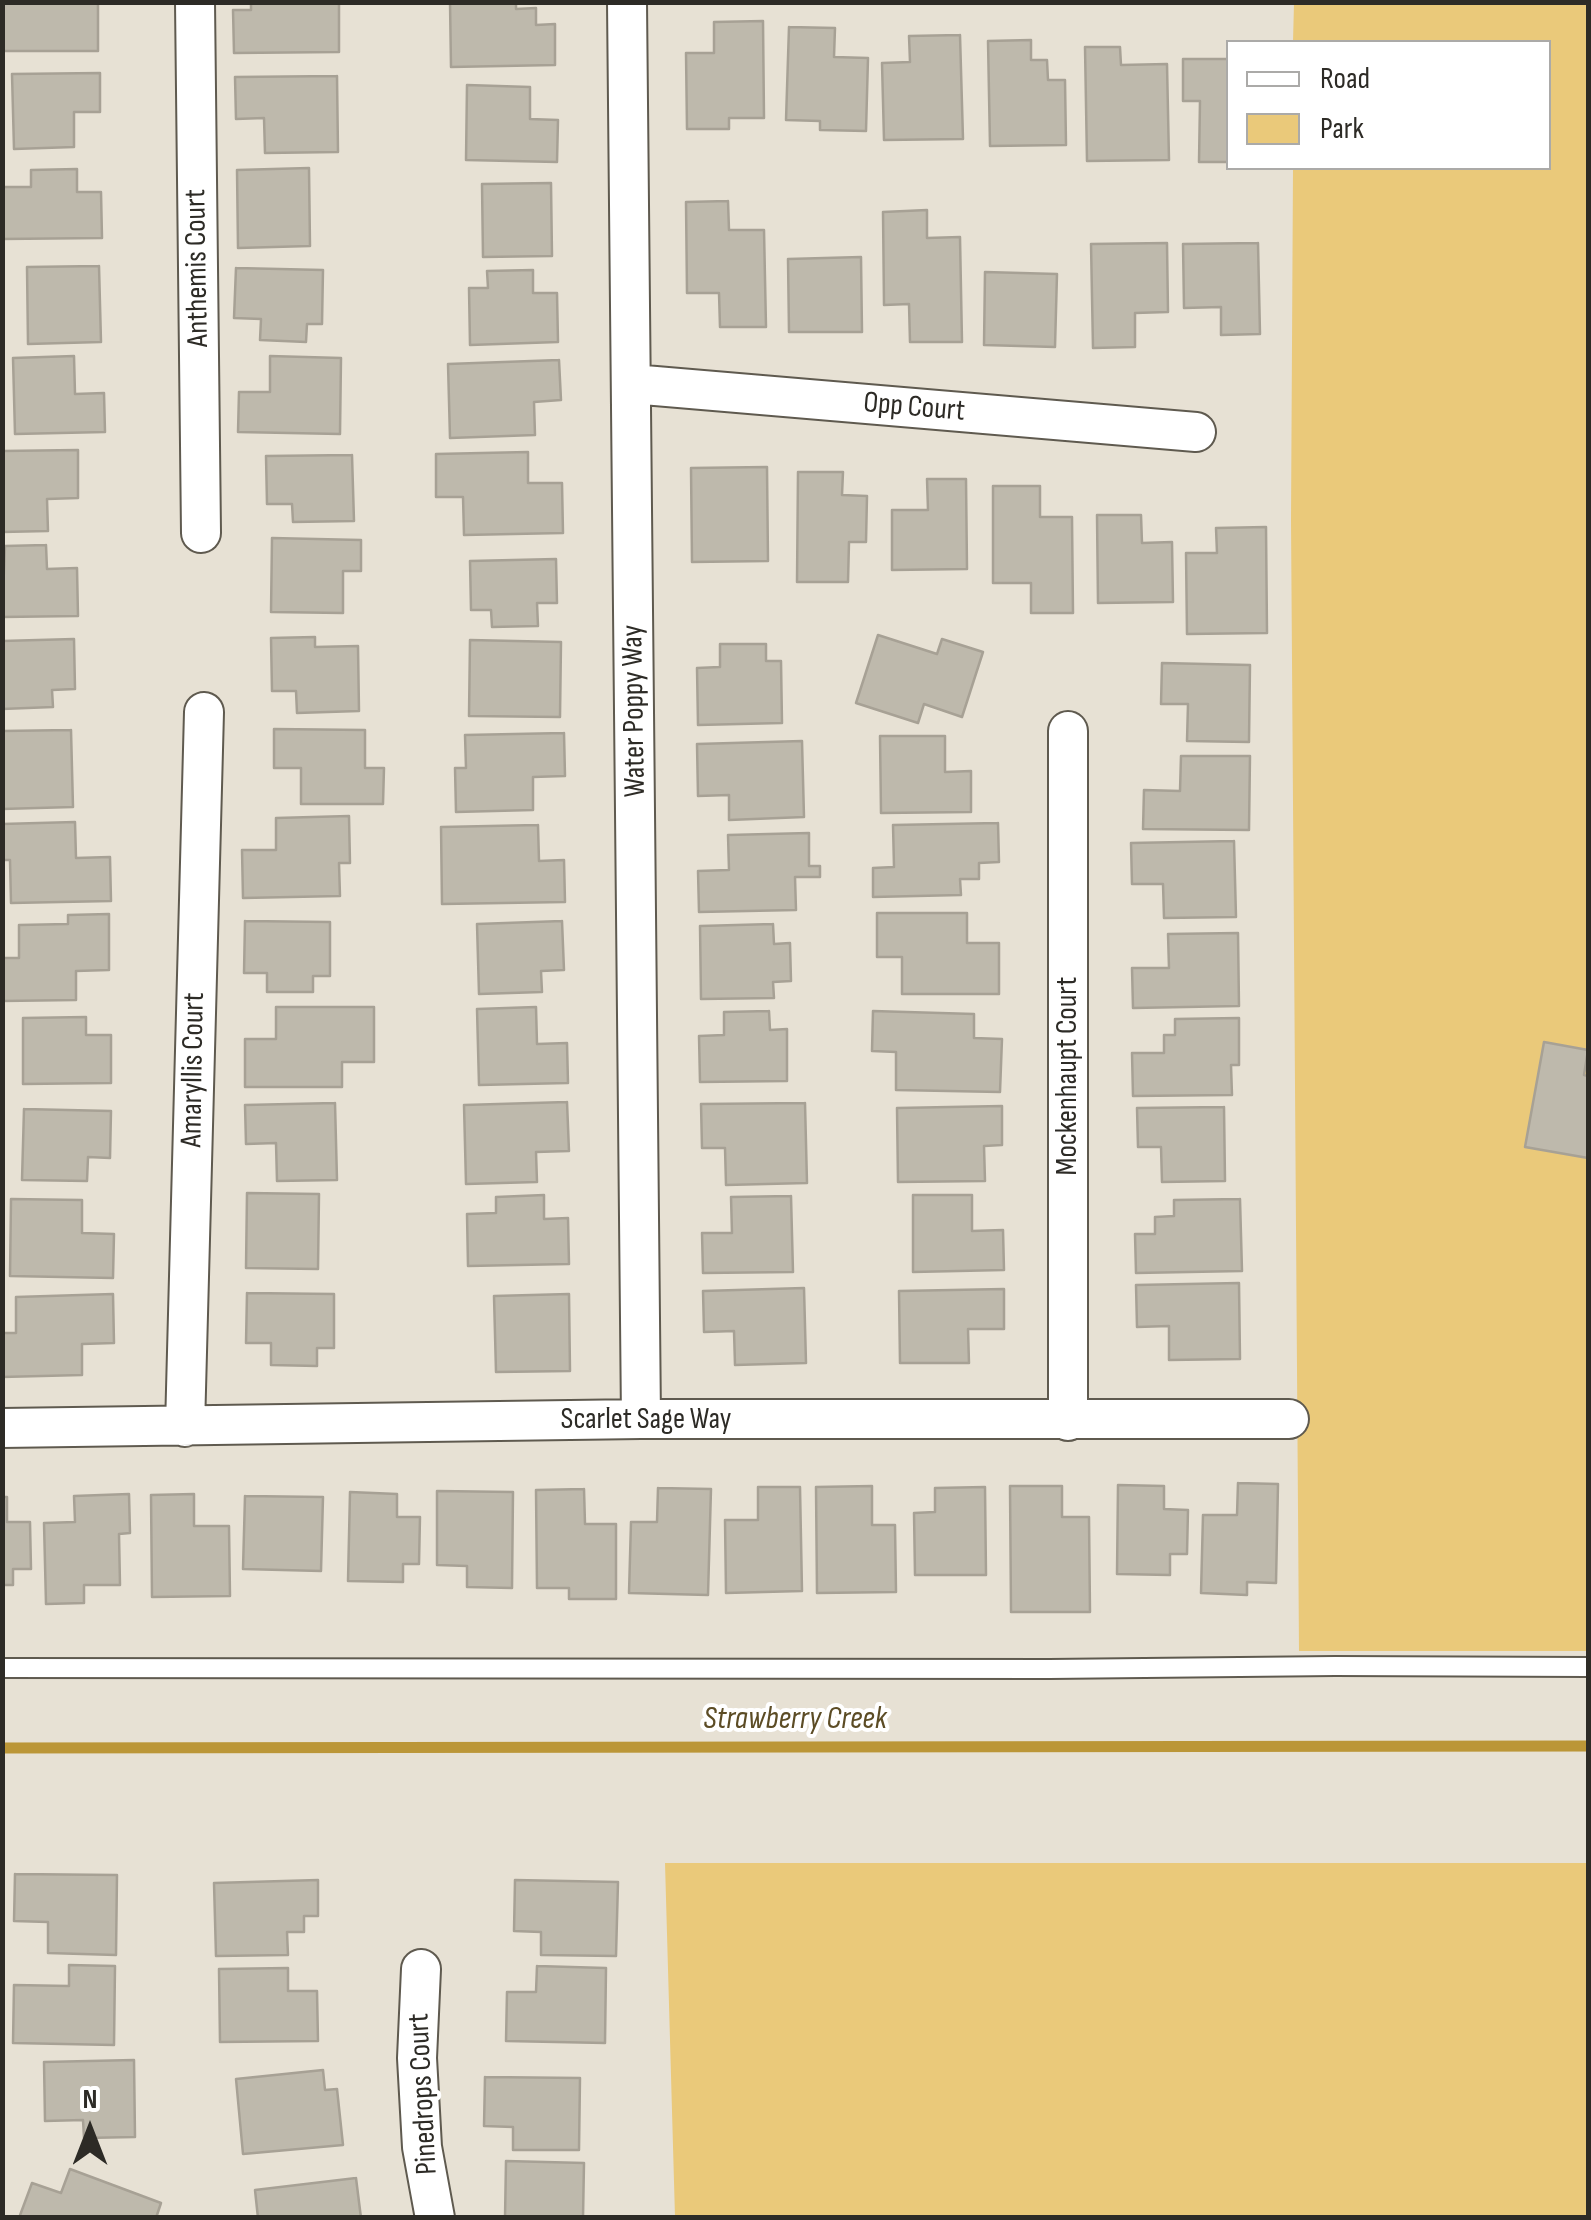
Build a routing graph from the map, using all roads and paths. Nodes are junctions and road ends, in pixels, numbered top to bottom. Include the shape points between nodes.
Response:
1 (194, 2) edge
2 (627, 2) edge
3 (632, 384) junction
4 (1196, 432) dead end
5 (201, 534) dead end
6 (204, 712) dead end
7 (1068, 731) dead end
8 (642, 1420) junction
9 (1289, 1420) dead end
10 (1068, 1421) junction
11 (185, 1427) junction
12 (2, 1428) edge
13 (1588, 1667) edge
14 (2, 1668) edge
15 (420, 1970) dead end
16 (435, 2218) edge

1 - 5 street, Anthemis Court
2 - 3 street, Water Poppy Way
3 - 4 street, Opp Court
3 - 8 street, Water Poppy Way
6 - 11 street, Amaryllis Court
7 - 10 street, Mockenhaupt Court
8 - 10 street, Scarlet Sage Way
8 - 11 street, Scarlet Sage Way
9 - 10 street, Scarlet Sage Way
11 - 12 street, Scarlet Sage Way
13 - 14 lane
15 - 16 street, Pinedrops Court via 422,2147

